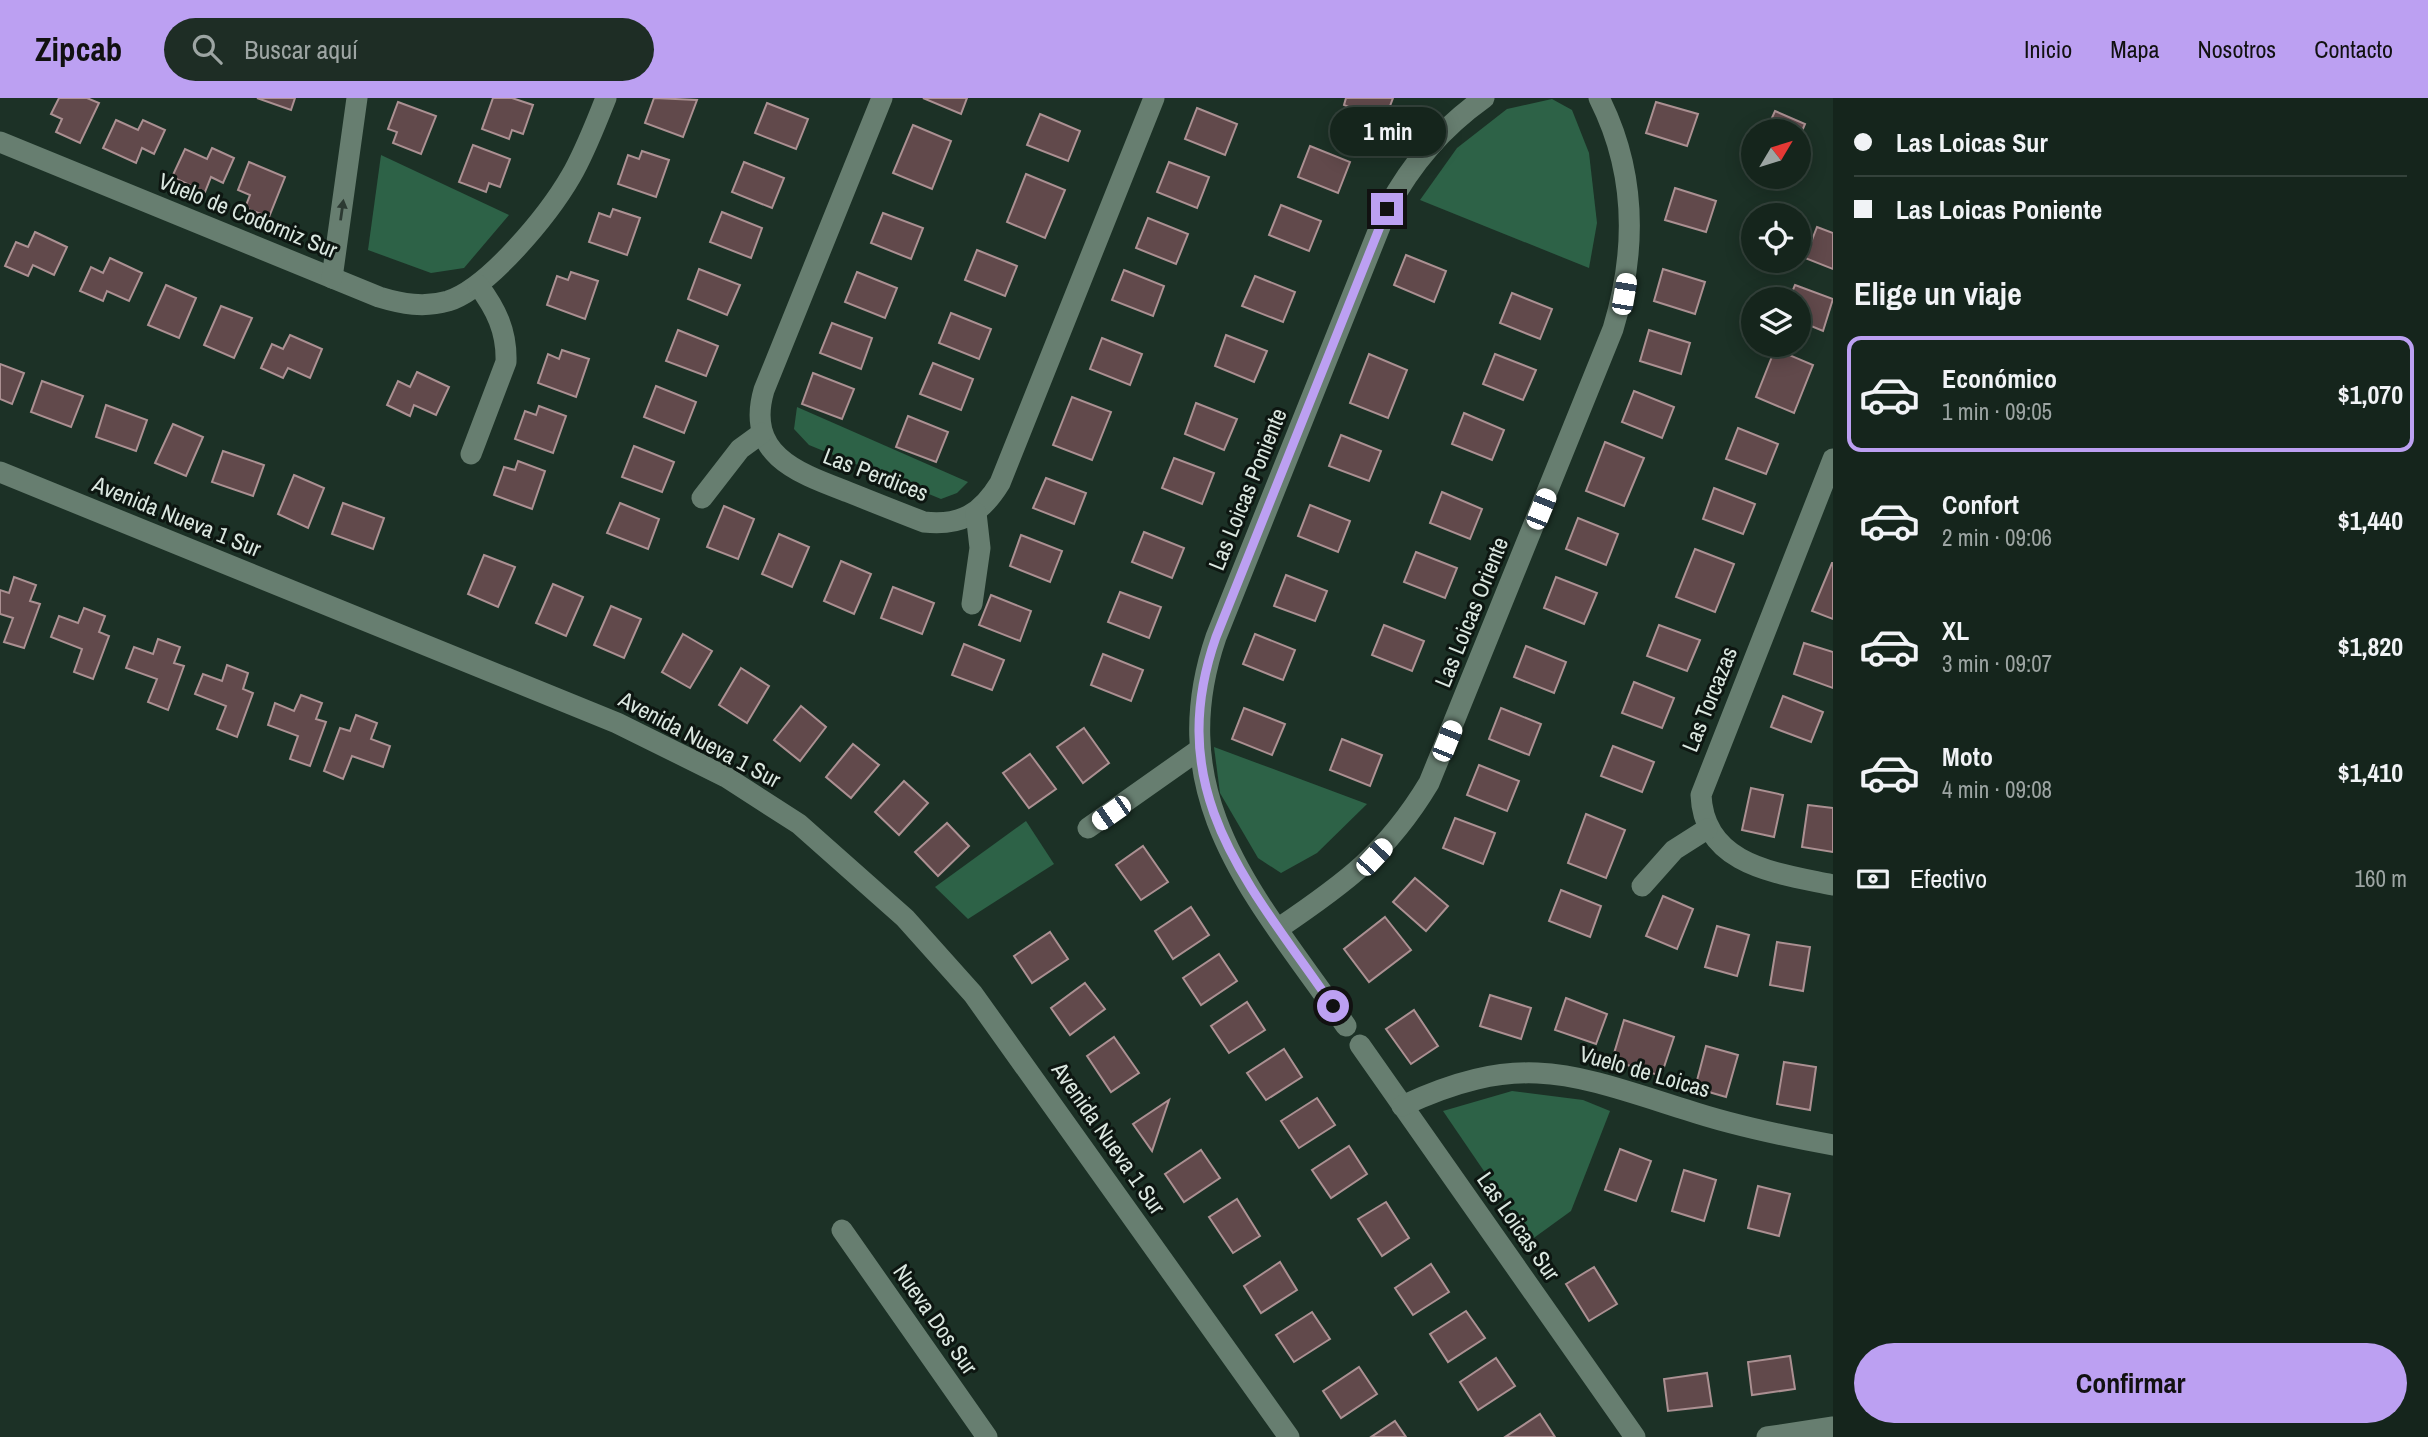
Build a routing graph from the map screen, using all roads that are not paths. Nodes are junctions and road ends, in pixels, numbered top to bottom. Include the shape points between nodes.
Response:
1 (358, 98) edge
2 (606, 98) edge
3 (882, 98) edge
4 (1153, 98) edge
5 (1484, 98) edge
6 (1600, 98) edge
7 (0, 142) edge
8 (332, 278) junction
9 (478, 285) junction
10 (762, 433) junction
11 (471, 454) dead end
12 (1833, 459) edge
13 (0, 472) edge
14 (702, 498) dead end
15 (976, 513) junction
16 (972, 604) dead end
17 (1200, 749) junction
18 (1088, 828) dead end
19 (1707, 829) junction
20 (1833, 885) edge
21 (1642, 886) dead end
22 (1279, 928) junction
23 (1346, 1026) dead end
24 (1360, 1045) dead end
25 (1402, 1105) junction
26 (1833, 1145) edge
27 (842, 1230) dead end
28 (1833, 1427) edge
29 (987, 1437) edge
30 (1289, 1437) edge
31 (1635, 1437) edge
32 (1767, 1437) edge

8 -> 1 street
2 - 9 street, Vuelo de Codorniz Sur via 570,178 513,250
3 - 10 street via 764,390 759,418
4 - 15 street via 1005,470
5 - 17 street, Las Loicas Poniente via 1431,143 1387,209 1210,655 1202,691
6 - 22 street, Las Loicas Oriente via 1620,151 1630,205 1630,258 1613,328 1429,783 1413,811 1374,857
7 - 8 street, Vuelo de Codorniz Sur
8 - 9 street, Vuelo de Codorniz Sur via 414,305 449,300
9 - 11 street via 499,317 506,355 502,377
10 - 14 street via 740,449
10 - 15 street, Las Perdices via 778,458 790,467 924,522 950,523
12 - 19 street, Las Torcazas via 1706,778 1701,795
13 - 30 street, Avenida Nueva 1 Sur via 617,723 726,777 799,824 905,918 973,994
15 - 16 street via 981,548
17 - 18 street
17 - 22 street, Las Loicas Poniente via 1220,836
19 - 20 street via 1742,859
19 - 21 street via 1674,850
22 - 23 street
24 - 25 street, Las Loicas Sur
25 - 26 street, Vuelo de Loicas via 1479,1077 1558,1073 1609,1084 1740,1126
25 - 31 street, Las Loicas Sur
27 - 29 street, Nueva Dos Sur
28 - 32 street

